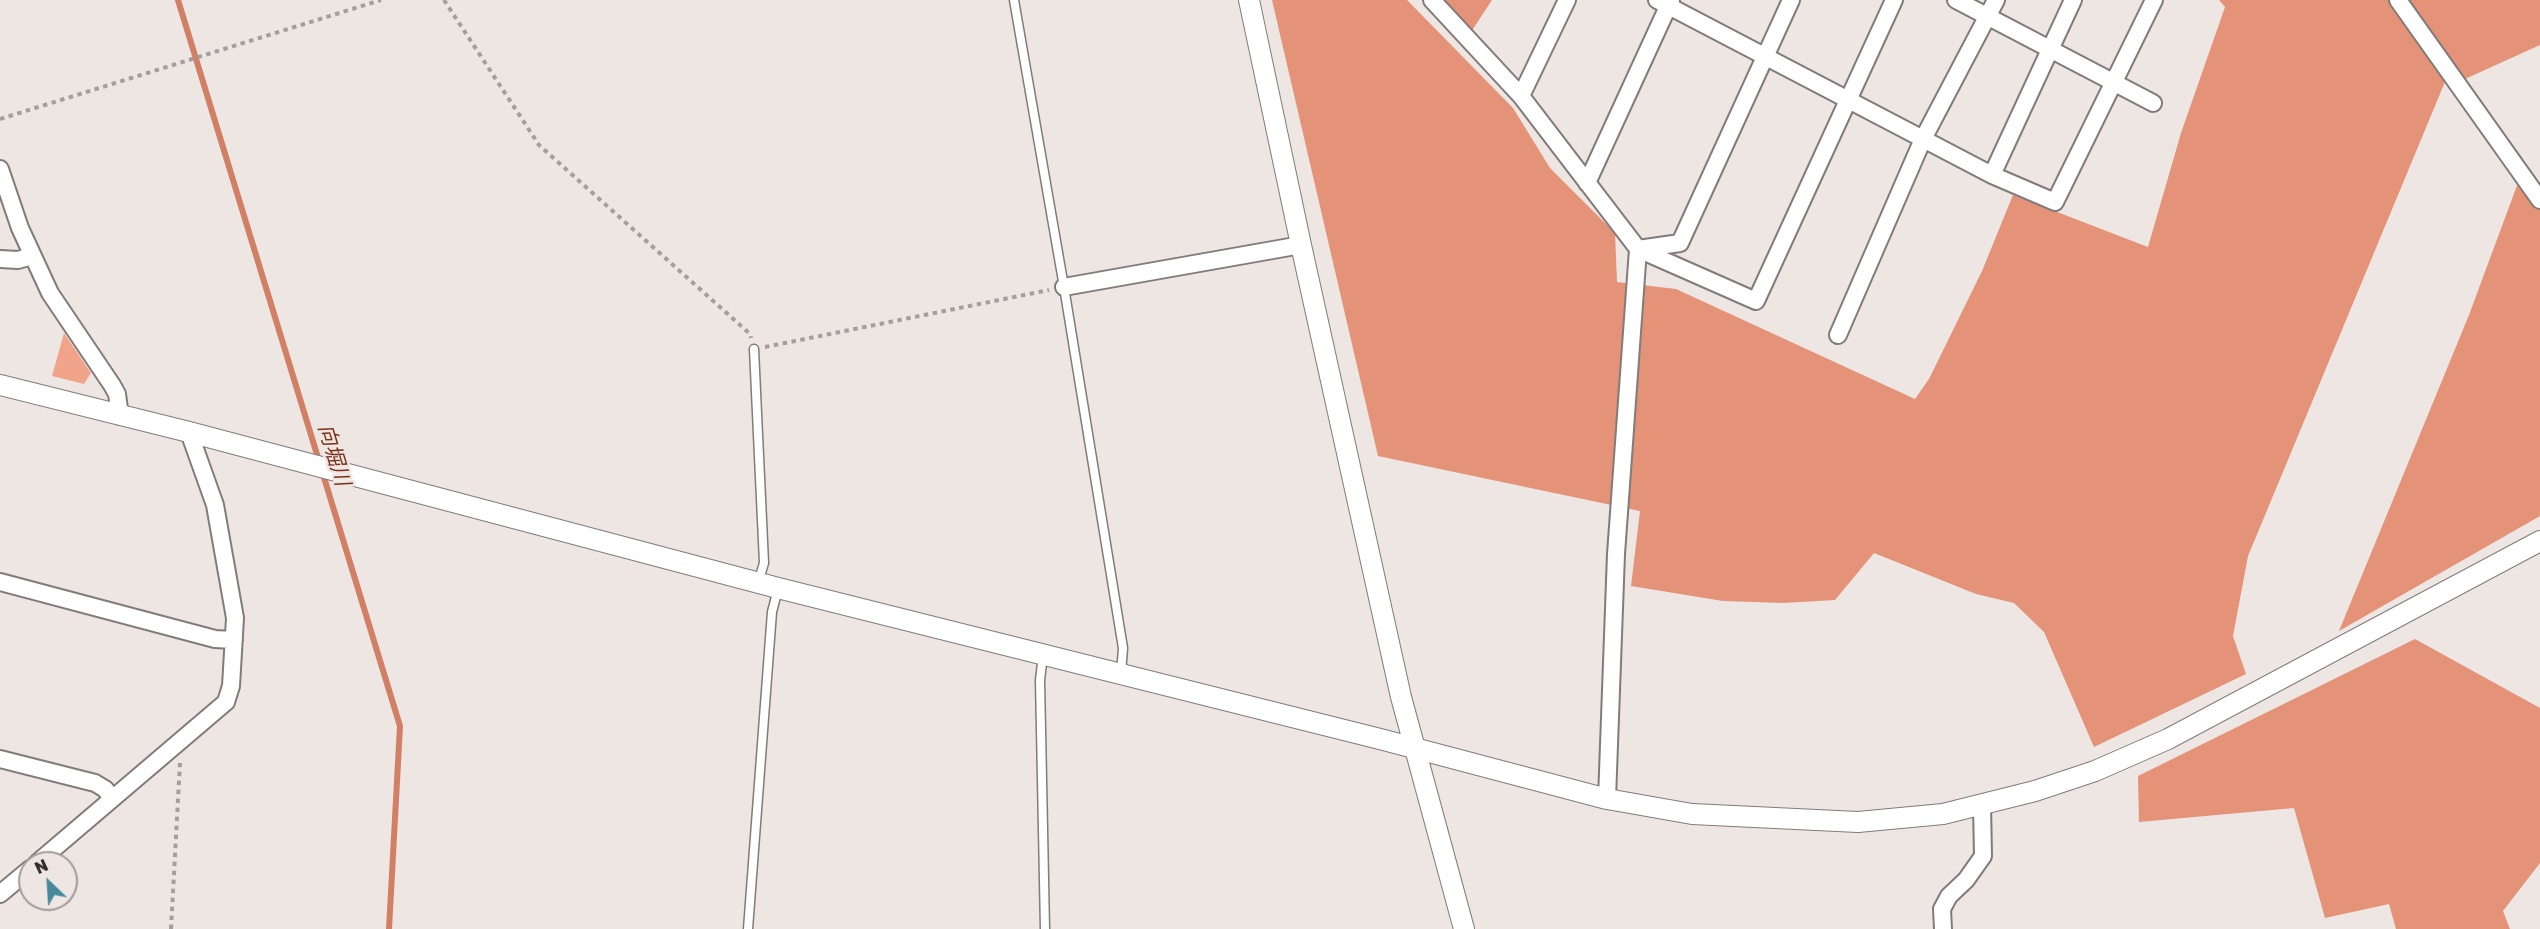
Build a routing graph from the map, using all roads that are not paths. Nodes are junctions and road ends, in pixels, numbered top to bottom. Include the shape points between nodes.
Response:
1 (1014, 0) edge
2 (1249, 0) edge
3 (1432, 0) edge
4 (1567, 0) edge
5 (1791, 0) edge
6 (1894, 0) edge
7 (1956, 0) edge
8 (1996, 0) edge
9 (2073, 0) edge
10 (2154, 0) edge
11 (2398, 0) edge
12 (1666, 2) edge
13 (1988, 16) junction
14 (2049, 48) junction
15 (1766, 56) junction
16 (2113, 82) junction
17 (1521, 96) junction
18 (1848, 99) junction
19 (2153, 103) dead end
20 (1923, 139) junction
21 (0, 169) edge
22 (1992, 175) junction
23 (1587, 183) junction
24 (2540, 200) edge
25 (1301, 245) junction
26 (1638, 249) junction
27 (32, 256) junction
28 (0, 259) edge
29 (1064, 287) junction
30 (1838, 335) dead end
31 (754, 349) road end
32 (0, 386) edge
33 (120, 416) junction
34 (189, 432) junction
35 (2540, 541) edge
36 (0, 582) edge
37 (758, 583) junction
38 (778, 588) junction
39 (234, 639) junction
40 (1043, 655) junction
41 (1121, 675) junction
42 (1415, 748) junction
43 (0, 759) edge
44 (112, 798) junction
45 (1607, 799) junction
46 (1982, 805) junction
47 (51, 851) edge
48 (18, 879) edge
49 (0, 894) edge
50 (748, 929) edge
51 (1045, 929) edge
52 (1464, 929) edge
53 (1943, 929) edge

1 - 29 lane
2 - 25 street
3 - 17 street
4 - 17 street
5 - 15 street
6 - 18 street
7 - 13 street
8 - 13 street
9 - 14 street
10 - 16 street
11 - 24 street
12 - 15 street
12 - 23 street
13 - 14 street
13 - 20 street
14 - 16 street
14 - 22 street
15 - 18 street
15 - 26 street via 1680,243
16 - 19 street
16 - 22 street via 2055,202
17 - 23 street
18 - 20 street
18 - 26 street via 1756,301
20 - 22 street
20 - 30 street
21 - 27 street
23 - 26 street
25 - 29 street
25 - 42 street
26 - 45 street via 1616,554
27 - 28 street
27 - 33 street via 62,313 117,393
29 - 41 lane via 1123,648
31 - 37 lane via 764,563
32 - 33 street
33 - 34 street
34 - 37 street
34 - 39 street via 215,505 235,618
35 - 46 street via 2168,739 2095,771
36 - 39 street via 215,639
37 - 38 street
38 - 40 street
38 - 50 lane via 772,612
39 - 44 street via 231,686 225,702
40 - 41 street
40 - 51 lane via 1040,680
41 - 42 street
42 - 45 street
42 - 52 street
43 - 44 street via 95,783
44 - 47 street
45 - 46 street via 1692,814 1858,822 1943,814
46 - 53 street via 1983,856 1949,896 1942,909
48 - 49 street

